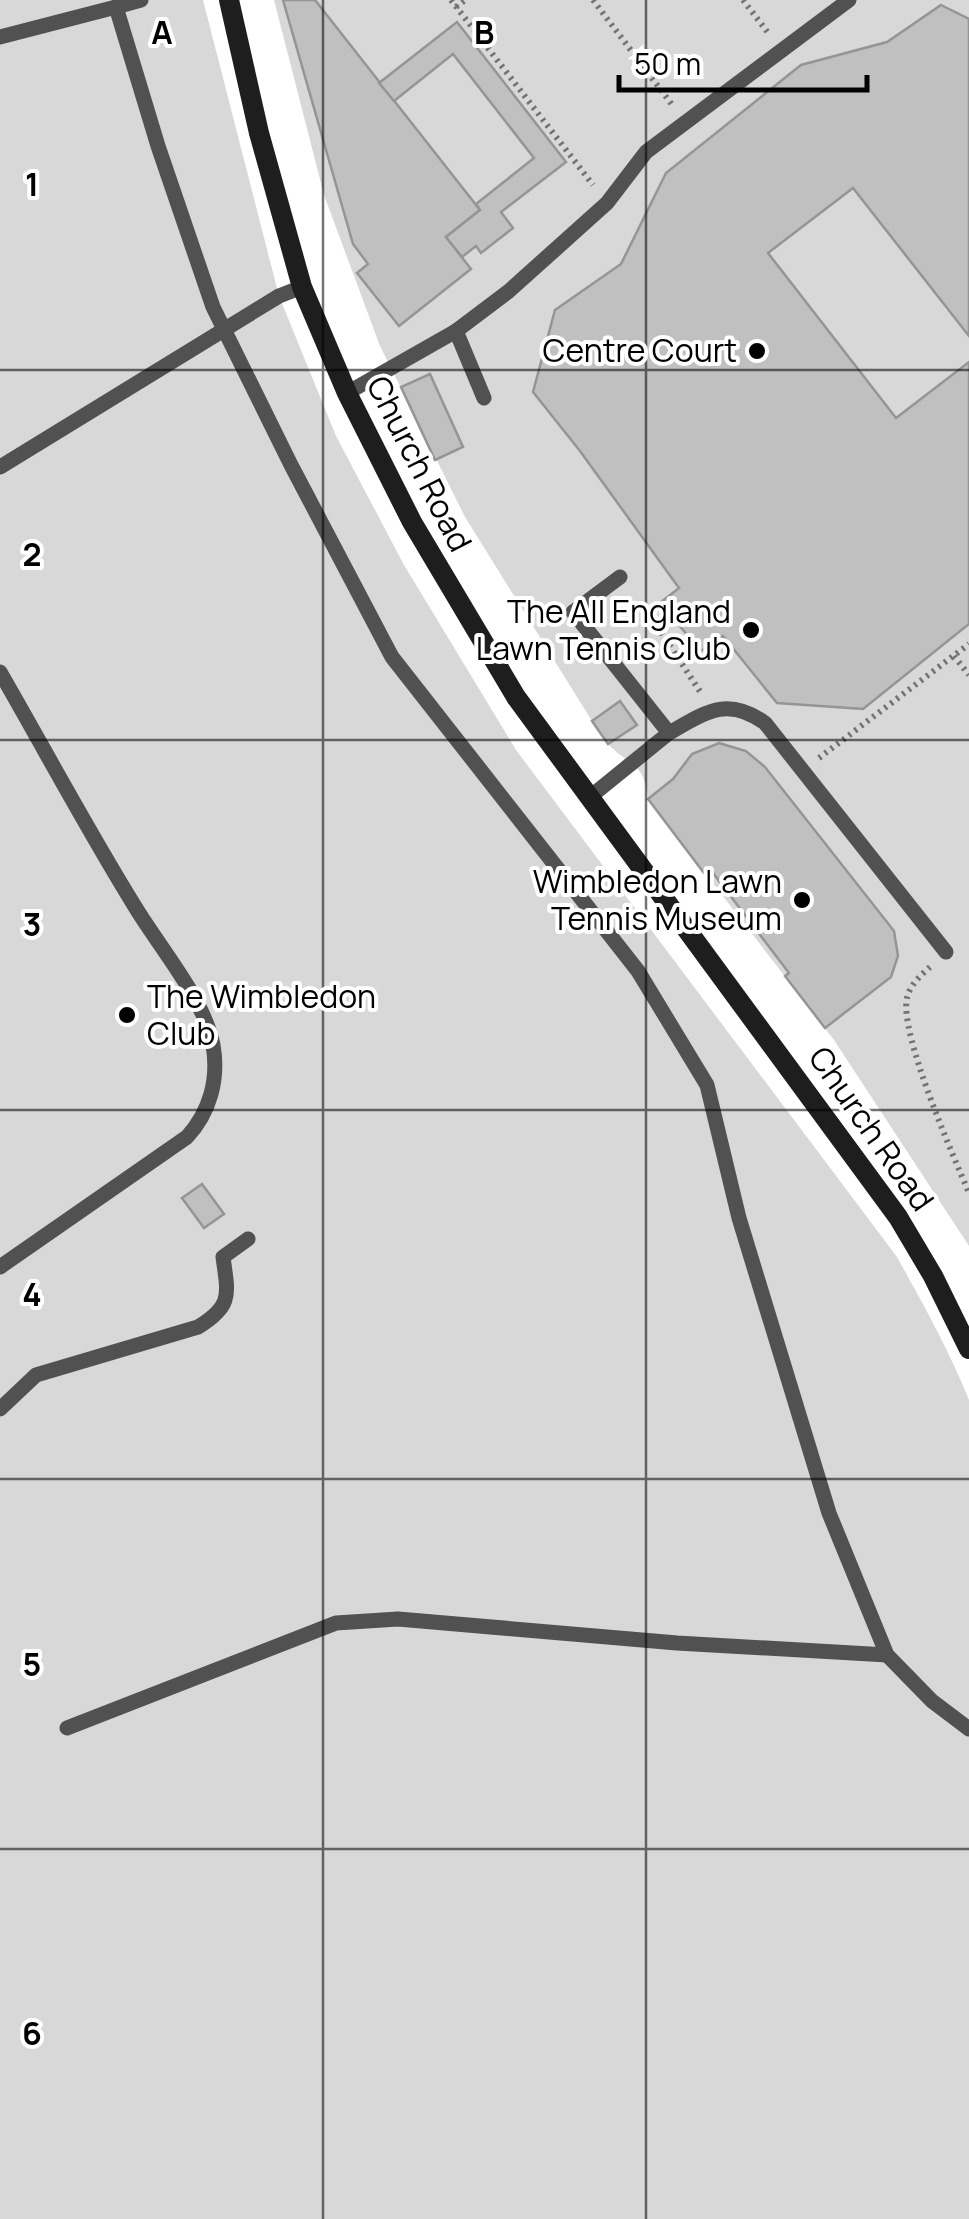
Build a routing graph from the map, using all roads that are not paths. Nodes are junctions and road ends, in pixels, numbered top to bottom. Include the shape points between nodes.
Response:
1 (141, 0) edge
2 (229, 0) edge
3 (849, 0) edge
4 (116, 7) junction
5 (0, 37) edge
6 (302, 288) junction
7 (225, 329) junction
8 (456, 332) junction
9 (347, 393) junction
10 (484, 398) dead end
11 (0, 467) edge
12 (620, 577) dead end
13 (0, 672) edge
14 (669, 733) junction
15 (590, 797) junction
16 (946, 952) road end
17 (248, 1239) dead end
18 (0, 1267) edge
19 (969, 1349) edge
20 (0, 1408) edge
21 (887, 1655) junction
22 (67, 1728) dead end
23 (969, 1729) edge

1 - 4 lane
2 - 6 street, Church Road
3 - 8 lane via 646,152 607,204
4 - 5 lane
4 - 7 lane
6 - 7 lane
6 - 9 street, Church Road
7 - 11 lane
7 - 21 lane via 392,657 638,972 707,1085 739,1218 829,1513
8 - 9 lane
8 - 10 lane
9 - 15 street, Church Road via 450,588 516,697
12 - 14 lane via 573,612
13 - 18 lane via 200,1010 214,1057 209,1104 188,1138
14 - 15 lane
14 - 16 lane via 734,707 765,723
15 - 19 street, Church Road via 898,1217
17 - 20 lane via 223,1256 228,1295 219,1314 198,1327 36,1375
21 - 22 lane via 398,1618 336,1623
21 - 23 lane

